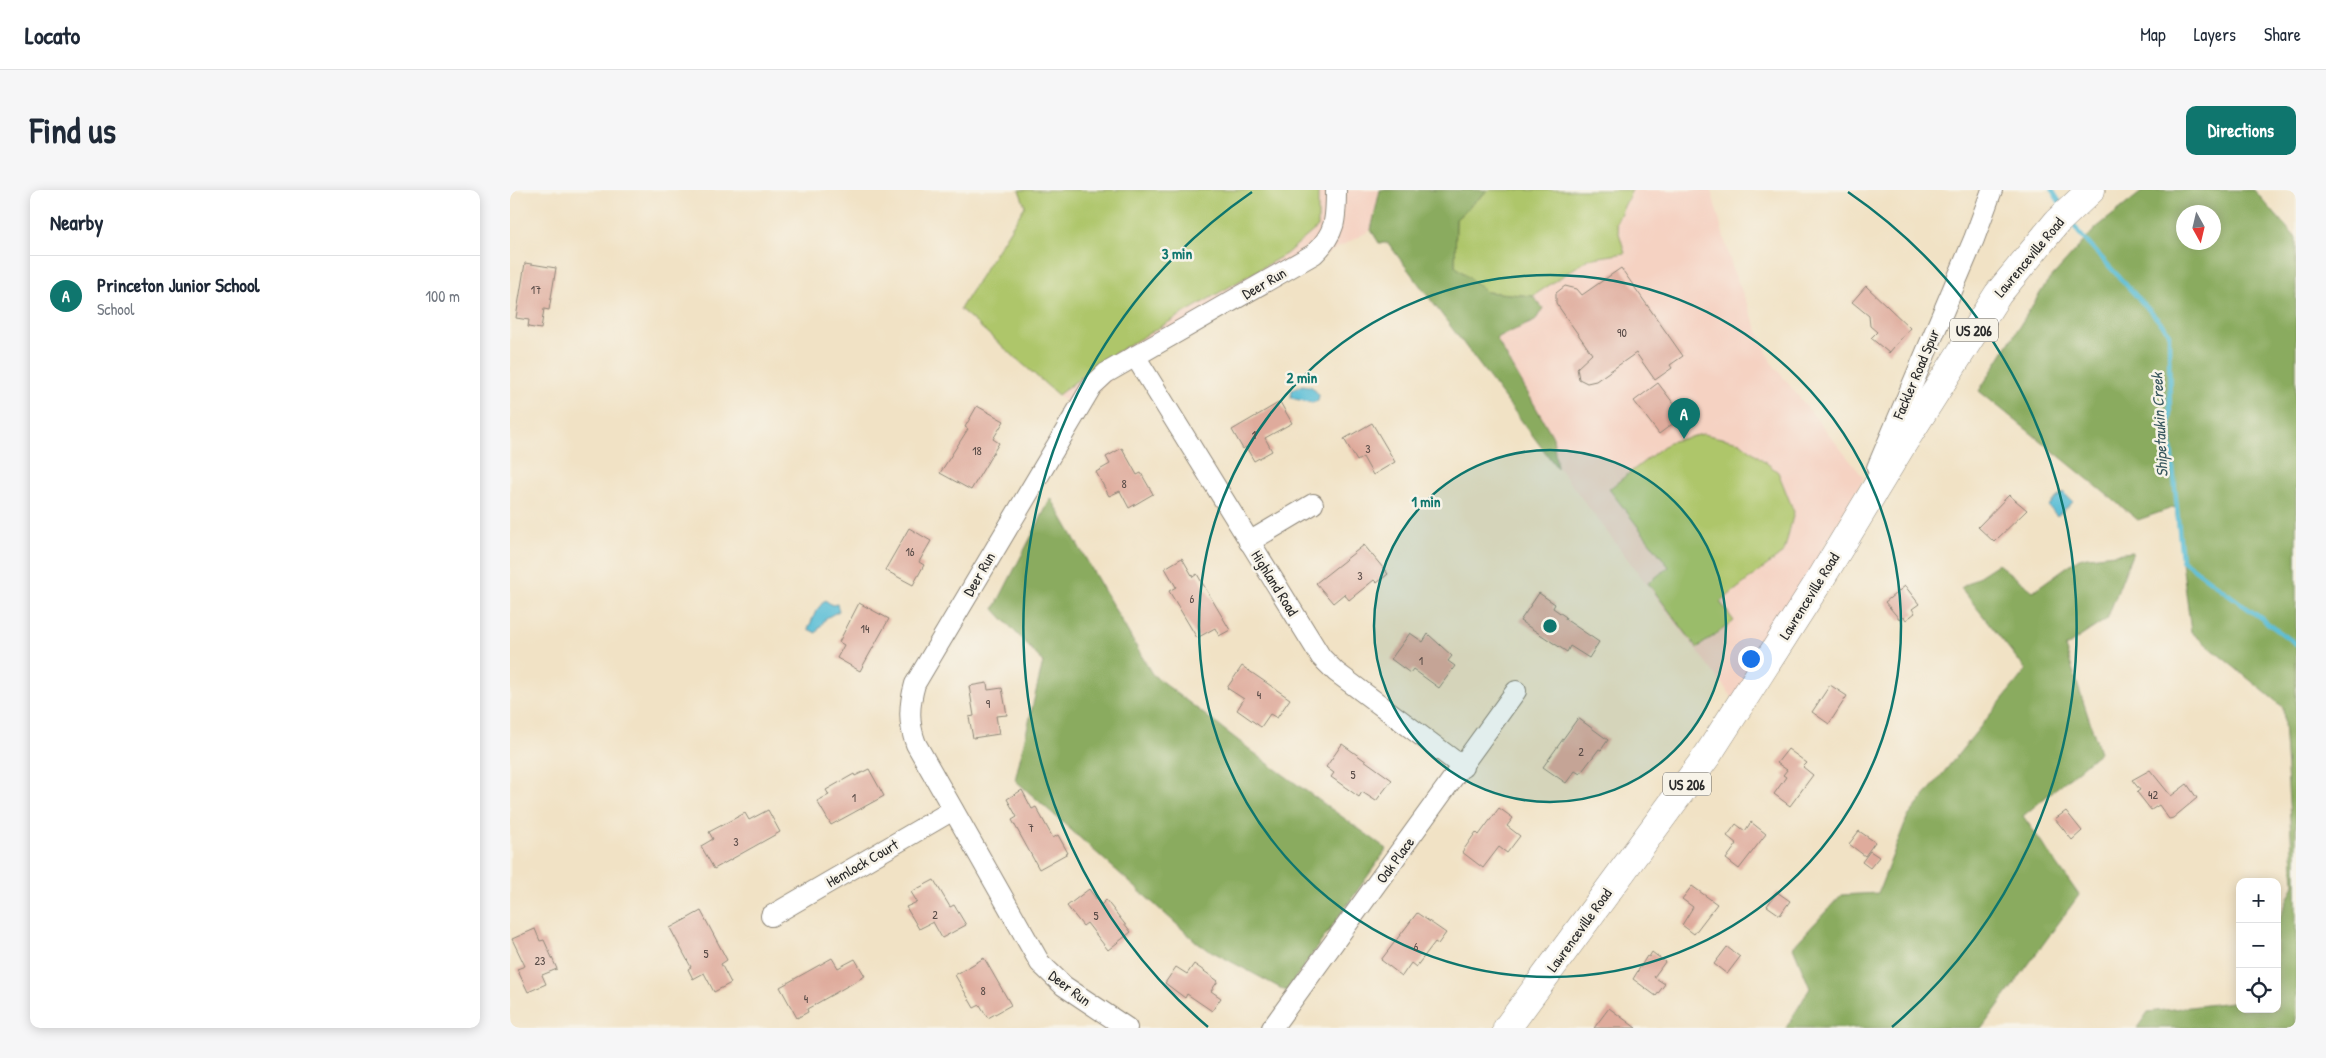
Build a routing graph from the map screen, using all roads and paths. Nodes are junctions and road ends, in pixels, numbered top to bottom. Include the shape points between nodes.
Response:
1 (1336, 190) edge
2 (1992, 190) edge
3 (2086, 195) edge
4 (1135, 356) junction
5 (1314, 504) dead end
6 (1851, 529) junction
7 (1250, 542) junction
8 (1516, 691) dead end
9 (1463, 767) junction
10 (953, 810) junction
11 (771, 916) dead end
12 (1127, 1028) edge
13 (1272, 1028) edge
14 (1507, 1028) edge

1 - 4 street, Deer Run via 1333,230 1314,254
2 - 6 street, Fackler Road Spur
3 - 6 highway, Lawrenceville Road / US 206 via 2057,222 1998,294
4 - 7 street, Highland Road
4 - 10 street, Deer Run via 1106,373 1081,401 915,684 910,700 913,736
5 - 7 street
6 - 14 highway, Lawrenceville Road / US 206 via 1707,756
7 - 9 street, Highland Road via 1321,656 1336,672
8 - 9 street, Oak Place
9 - 13 street, Oak Place
10 - 11 street, Hemlock Court
10 - 12 street, Deer Run via 1040,963 1064,986

